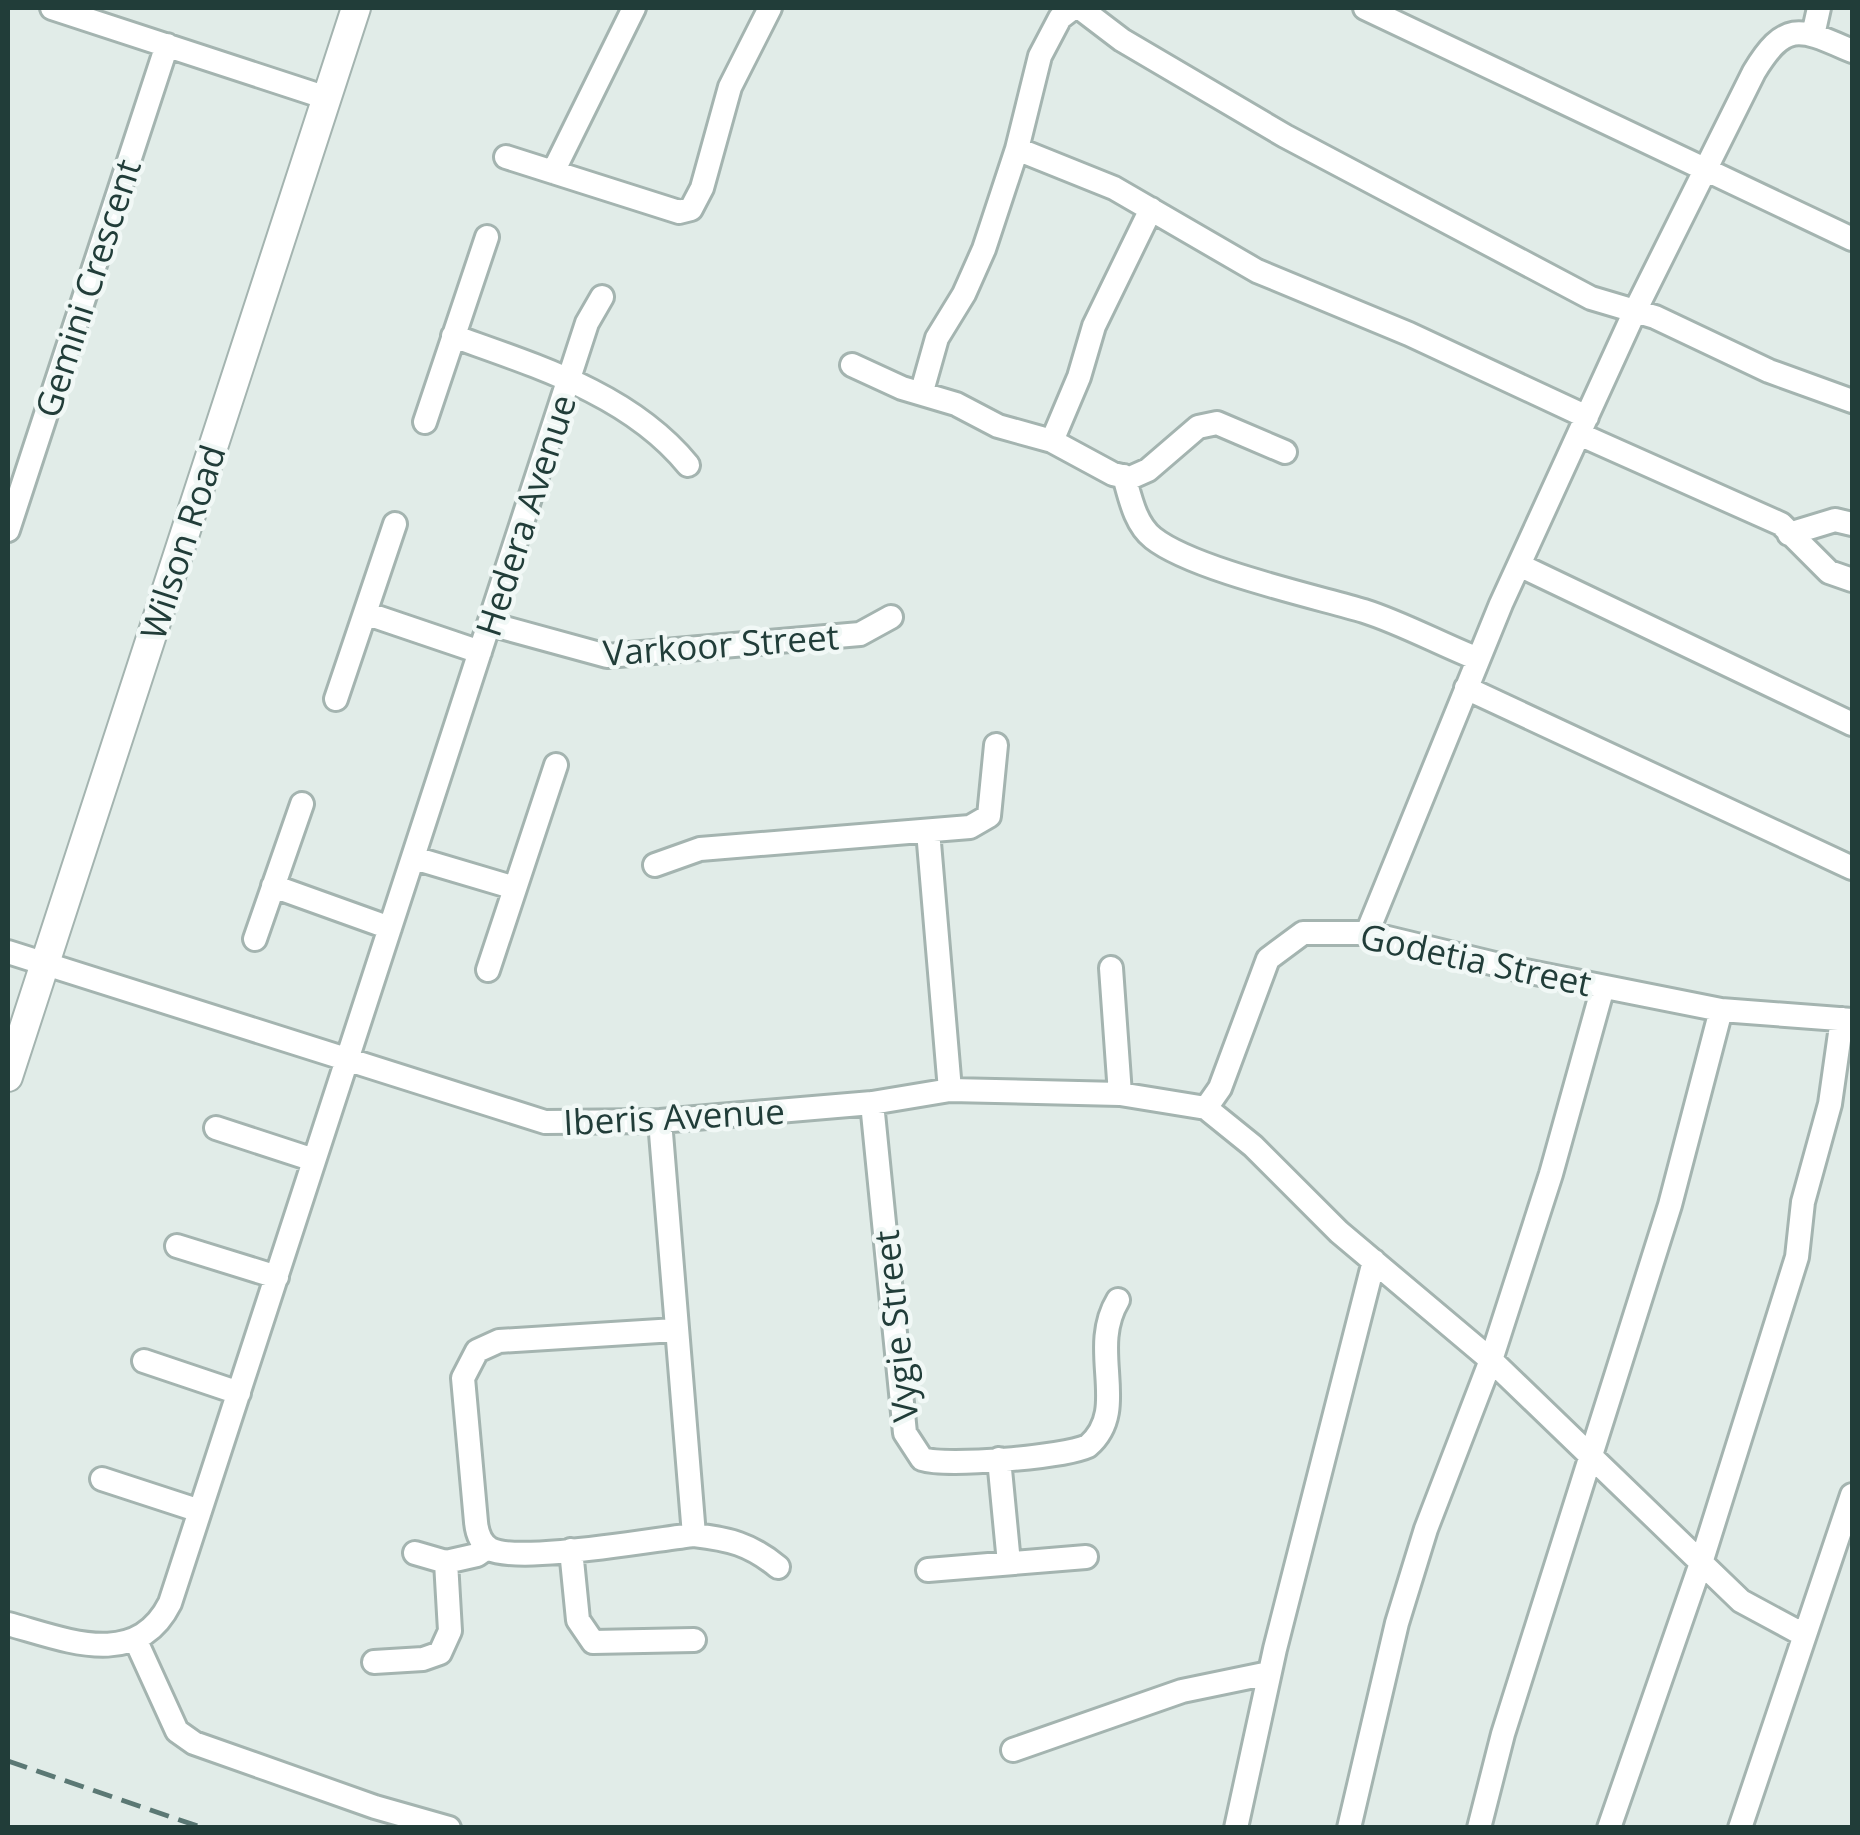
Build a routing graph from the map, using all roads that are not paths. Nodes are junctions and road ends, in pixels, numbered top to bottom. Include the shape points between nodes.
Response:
1 (52, 8) edge
2 (356, 8) edge
3 (634, 8) edge
4 (770, 8) edge
5 (1077, 8) edge
6 (1365, 8) edge
7 (1819, 8) edge
8 (1813, 35) junction
9 (167, 45) junction
10 (1852, 51) edge
11 (327, 98) junction
12 (1017, 149) junction
13 (506, 157) dead end
14 (1706, 168) junction
15 (553, 172) junction
16 (1151, 210) junction
17 (486, 237) dead end
18 (1852, 239) edge
19 (602, 297) dead end
20 (1635, 311) junction
21 (454, 336) junction
22 (852, 365) dead end
23 (569, 378) junction
24 (922, 391) junction
25 (1852, 402) edge
26 (425, 422) dead end
27 (1583, 425) junction
28 (1052, 441) junction
29 (1285, 452) dead end
30 (688, 465) dead end
31 (1124, 476) junction
32 (395, 524) dead end
33 (1852, 524) edge
34 (8, 530) edge
35 (1789, 534) junction
36 (1519, 566) junction
37 (1852, 580) edge
38 (365, 612) junction
39 (891, 617) dead end
40 (490, 624) junction
41 (480, 652) junction
42 (1478, 659) junction
43 (1466, 688) junction
44 (336, 699) dead end
45 (1852, 724) edge
46 (996, 745) dead end
47 (556, 764) dead end
48 (302, 804) dead end
49 (928, 831) junction
50 (414, 858) junction
51 (655, 866) dead end
52 (1852, 868) edge
53 (274, 886) junction
54 (515, 888) junction
55 (390, 928) junction
56 (1367, 933) junction
57 (255, 938) dead end
58 (8, 952) edge
59 (44, 964) junction
60 (1111, 968) dead end
61 (488, 970) dead end
62 (1603, 988) junction
63 (1721, 1010) junction
64 (1847, 1020) edge
65 (347, 1062) junction
66 (8, 1077) edge
67 (950, 1090) junction
68 (1120, 1094) junction
69 (872, 1103) junction
70 (1206, 1108) junction
71 (660, 1122) junction
72 (216, 1128) dead end
73 (314, 1160) junction
74 (178, 1246) dead end
75 (1374, 1261) junction
76 (276, 1277) junction
77 (1118, 1300) dead end
78 (676, 1330) junction
79 (1491, 1360) junction
80 (144, 1361) dead end
81 (238, 1393) junction
82 (1590, 1458) junction
83 (999, 1459) junction
84 (102, 1480) dead end
85 (1852, 1495) edge
86 (200, 1511) junction
87 (694, 1534) junction
88 (487, 1548) junction
89 (570, 1550) junction
90 (415, 1553) dead end
91 (1086, 1556) dead end
92 (446, 1562) junction
93 (1009, 1563) junction
94 (1701, 1563) junction
95 (778, 1567) dead end
96 (928, 1570) dead end
97 (8, 1624) edge
98 (1804, 1634) junction
99 (694, 1640) dead end
100 (136, 1641) junction
101 (374, 1662) dead end
102 (1269, 1673) junction
103 (1013, 1750) dead end
104 (449, 1828) edge
105 (1236, 1828) edge
106 (1349, 1828) edge
107 (1480, 1828) edge
108 (1608, 1828) edge
109 (1740, 1828) edge

1 - 9 street
2 - 11 street, Wilson Road
3 - 15 street
4 - 15 street via 730,87 691,209 679,212
5 - 12 street via 1060,18 1040,56
5 - 20 street via 1285,136 1591,298
6 - 14 street
7 - 8 street
8 - 10 street
8 - 14 street via 1787,32 1772,42
9 - 11 street
9 - 34 street, Gemini Crescent
11 - 59 street, Wilson Road
12 - 16 street
12 - 24 street via 984,248 937,338
13 - 15 street
14 - 18 street
14 - 20 street
16 - 27 street via 1256,271 1409,334
16 - 28 street via 1094,326
17 - 21 street
19 - 23 street, Hedera Avenue
20 - 25 street
20 - 27 street
21 - 23 street, Hedera Avenue
21 - 26 street
22 - 24 street
23 - 30 street via 653,429
23 - 40 street, Hedera Avenue
24 - 28 street via 998,426
27 - 35 street via 1781,524
27 - 36 street
28 - 31 street
29 - 31 street via 1217,423 1198,427 1148,470
31 - 42 street via 1150,537 1174,550 1368,612
32 - 38 street
33 - 35 street via 1835,520
35 - 37 street via 1829,572
36 - 42 street
36 - 45 street
38 - 41 street, Hedera Avenue
38 - 44 street
39 - 40 street, Varkoor Street via 860,634 607,656
40 - 41 street, Hedera Avenue
41 - 50 street, Hedera Avenue
42 - 43 street
43 - 52 street
43 - 56 street
46 - 49 street via 989,816 970,827
47 - 54 street
48 - 53 street
49 - 51 street via 700,849
49 - 67 street
50 - 54 street
50 - 55 street, Hedera Avenue
53 - 55 street
53 - 57 street
54 - 61 street
55 - 65 street, Hedera Avenue
56 - 62 street, Godetia Street
56 - 70 street, Godetia Street via 1302,932 1268,959 1220,1088
58 - 59 street, Iberis Avenue
59 - 65 street, Iberis Avenue
59 - 66 street, Wilson Road
60 - 68 street
62 - 63 street, Godetia Street
62 - 79 street
63 - 64 street, Godetia Street
63 - 82 street via 1670,1205
64 - 94 street via 1803,1202 1797,1257
65 - 71 street, Iberis Avenue via 524,1119
65 - 73 street, Hedera Avenue
67 - 68 street, Iberis Avenue
67 - 69 street, Iberis Avenue
68 - 70 street, Iberis Avenue
69 - 71 street, Iberis Avenue
69 - 83 street, Vygie Street via 908,1444 922,1460 935,1463
70 - 75 street
71 - 78 street
72 - 73 street
73 - 76 street, Hedera Avenue
74 - 76 street
75 - 79 street
75 - 102 street
76 - 81 street, Hedera Avenue
77 - 83 street, Vygie Street via 1103,1339 1108,1407 1100,1434 1081,1449
78 - 87 street
78 - 88 street via 498,1341 478,1351 464,1378 476,1522
79 - 82 street
79 - 106 street via 1426,1528
80 - 81 street
81 - 86 street, Hedera Avenue
82 - 94 street
82 - 107 street
83 - 93 street
84 - 86 street
85 - 98 street
86 - 100 street, Hedera Avenue via 162,1618
87 - 89 street
87 - 95 street via 756,1548
88 - 89 street
88 - 92 street
89 - 99 street via 578,1620 594,1642
90 - 92 street
91 - 93 street
92 - 101 street via 450,1631 444,1650 423,1659
93 - 96 street
94 - 98 street via 1741,1601
94 - 108 street
97 - 100 street via 92,1646
98 - 109 street
100 - 104 street via 177,1731 194,1743
102 - 103 street via 1182,1691
102 - 105 street

